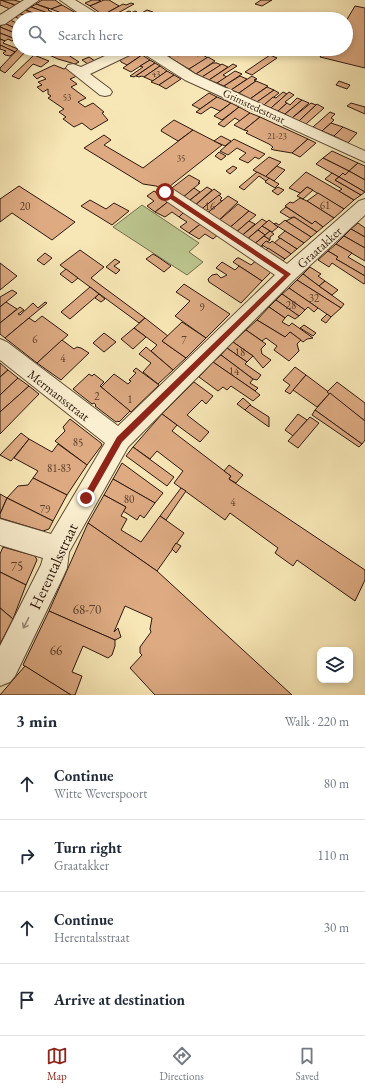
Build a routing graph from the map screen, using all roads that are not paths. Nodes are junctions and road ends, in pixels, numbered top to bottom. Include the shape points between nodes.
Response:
1 (33, 0) edge
2 (66, 0) edge
3 (14, 12) edge
4 (85, 12) edge
5 (12, 13) edge
6 (0, 21) edge
7 (113, 56) edge
8 (157, 56) edge
9 (105, 92) dead end
10 (365, 157) edge
11 (165, 192) dead end
12 (365, 205) edge
13 (288, 274) junction
14 (0, 348) edge
15 (120, 440) junction
16 (0, 532) edge
17 (57, 549) junction
18 (0, 672) edge

1 - 3 street
2 - 4 street
5 - 6 street
7 - 9 street via 77,70
8 - 10 street, Grimstedestraat via 190,77
11 - 13 street
12 - 13 street, Graatakker
13 - 15 street, Graatakker
14 - 15 street, Mermansstraat
15 - 17 street, Herentalsstraat
16 - 17 street
17 -> 18 street, Herentalsstraat via 54,568

